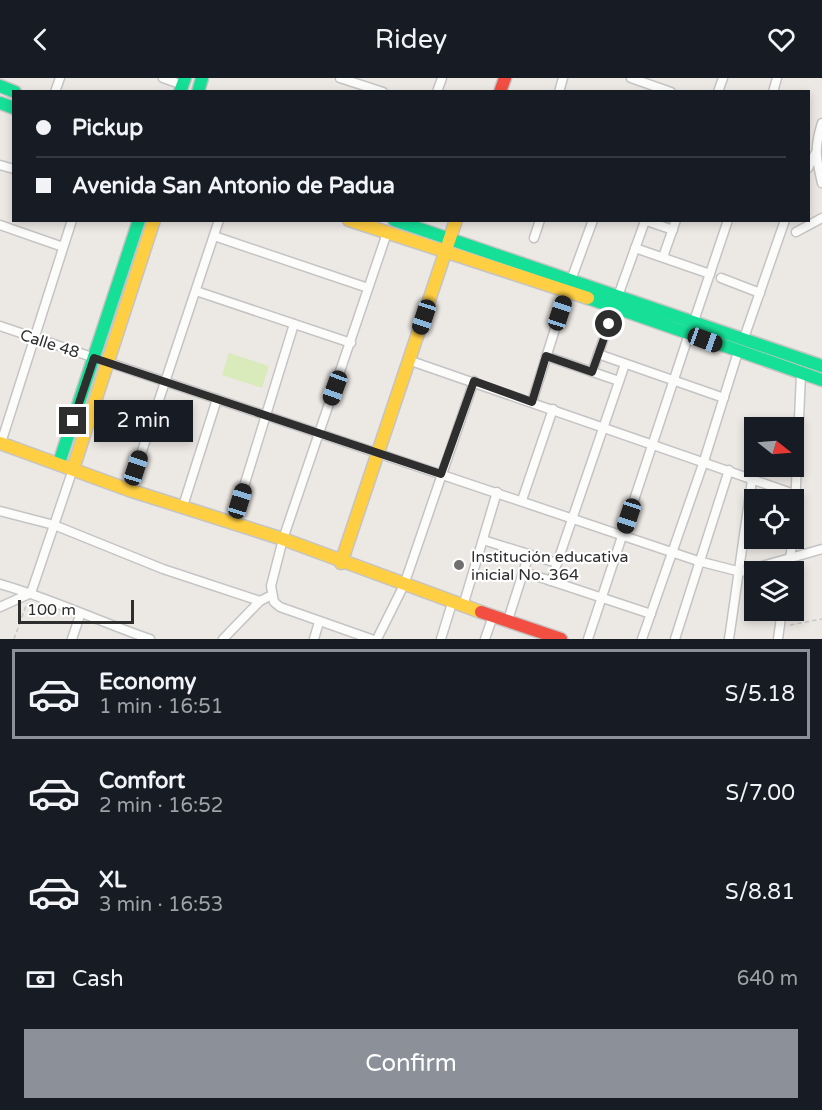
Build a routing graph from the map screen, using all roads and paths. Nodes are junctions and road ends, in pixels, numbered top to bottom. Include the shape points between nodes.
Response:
1 (163, 78) edge
2 (340, 78) edge
3 (631, 78) edge
4 (642, 80) edge
5 (183, 85) edge
6 (358, 88) edge
7 (666, 90) edge
8 (822, 123) edge
9 (815, 143) edge
10 (815, 154) junction
11 (810, 164) edge
12 (822, 183) edge
13 (822, 218) edge
14 (71, 222) edge
15 (139, 222) edge
16 (218, 222) edge
17 (356, 222) edge
18 (398, 222) edge
19 (455, 222) edge
20 (539, 222) edge
21 (592, 222) edge
22 (643, 222) edge
23 (650, 222) edge
24 (675, 222) edge
25 (727, 222) edge
26 (783, 222) edge
27 (154, 223) edge
28 (0, 225) edge
29 (673, 230) junction
30 (796, 232) dead end
31 (387, 233) junction
32 (214, 236) junction
33 (534, 238) dead end
34 (447, 245) junction
35 (63, 247) junction
36 (635, 248) junction
37 (663, 257) junction
38 (710, 274) junction
39 (721, 278) dead end
40 (117, 286) junction
41 (569, 286) junction
42 (368, 288) junction
43 (131, 291) junction
44 (196, 291) junction
45 (760, 293) junction
46 (618, 296) junction
47 (614, 309) junction
48 (694, 321) junction
49 (294, 324) junction
50 (0, 326) edge
51 (689, 334) junction
52 (34, 338) junction
53 (744, 338) junction
54 (351, 343) junction
55 (738, 352) junction
56 (598, 354) junction
57 (546, 356) junction
58 (94, 358) junction
59 (411, 361) junction
60 (108, 362) junction
61 (625, 364) junction
62 (822, 366) edge
63 (592, 372) junction
64 (801, 374) junction
65 (674, 380) junction
66 (822, 380) edge
67 (165, 381) junction
68 (474, 381) junction
69 (619, 381) junction
70 (724, 398) junction
71 (217, 399) junction
72 (532, 402) junction
73 (553, 409) junction
74 (267, 415) junction
75 (603, 426) junction
76 (318, 432) junction
77 (0, 443) edge
78 (653, 443) junction
79 (380, 453) junction
80 (704, 461) junction
81 (59, 463) junction
82 (73, 469) junction
83 (729, 470) junction
84 (441, 474) junction
85 (752, 480) junction
86 (129, 489) junction
87 (778, 489) edge
88 (796, 489) edge
89 (496, 492) junction
90 (522, 500) junction
91 (183, 506) junction
92 (0, 511) edge
93 (572, 518) junction
94 (233, 522) junction
95 (54, 525) junction
96 (623, 535) junction
97 (283, 539) junction
98 (483, 540) junction
99 (791, 549) edge
100 (822, 549) edge
101 (671, 551) junction
102 (530, 554) junction
103 (790, 559) junction
104 (698, 561) junction
105 (341, 563) junction
106 (557, 563) junction
107 (524, 572) junction
108 (741, 572) junction
109 (551, 581) junction
110 (0, 584) edge
111 (404, 585) junction
112 (31, 593) junction
113 (272, 595) junction
114 (603, 598) junction
115 (260, 602) junction
116 (458, 605) junction
117 (0, 607) edge
118 (651, 614) junction
119 (80, 615) junction
120 (493, 616) junction
121 (822, 619) edge
122 (508, 620) junction
123 (781, 621) edge
124 (319, 622) junction
125 (780, 627) junction
126 (14, 639) edge
127 (72, 639) edge
128 (150, 639) edge
129 (223, 639) edge
130 (314, 639) edge
131 (371, 639) edge
132 (377, 639) edge
133 (441, 639) edge
134 (485, 639) edge
135 (561, 639) edge
136 (588, 639) edge
137 (642, 639) edge
138 (675, 639) edge
139 (729, 639) edge
140 (778, 639) edge

1 - 5 street
2 - 6 street
3 - 4 street
4 - 7 street
8 - 9 street
9 - 10 street
10 - 11 street
10 - 12 street
13 - 30 street
14 - 35 street
15 - 40 street
16 - 32 street
17 - 31 street
18 - 34 street
19 - 34 street
20 - 33 street
21 - 41 street
22 - 36 street
23 - 29 street
24 - 29 street
25 - 38 street
26 - 45 street
27 - 43 street
28 - 35 street
29 - 37 street
31 - 34 street
31 - 42 street
32 - 42 street
32 - 44 street
34 - 41 street
34 - 59 street
35 - 52 street
36 - 37 street
36 - 46 street
37 - 38 street
38 - 48 street
39 - 45 street
40 - 43 street
40 - 58 street
41 - 46 street
41 - 47 street
41 - 57 street
42 - 54 street
43 - 60 street
44 - 49 street
44 - 67 street
45 - 53 street
46 - 48 street
47 - 51 street
47 - 56 street
48 - 53 street
49 - 54 street
49 - 74 street
50 - 52 street, Calle 48
51 - 55 street
51 - 65 street
52 - 58 street, Calle 48
52 - 77 street
53 - 62 street
54 - 76 street
55 - 64 street
55 - 70 street
56 - 61 street
56 - 63 street
57 - 63 street
57 - 72 street
58 - 60 street, Calle 48
58 - 81 street
59 - 68 street
59 - 79 street
60 - 67 street, Calle 48
60 - 82 street
61 - 65 street
61 - 69 street
63 - 69 street
64 - 66 street
64 - 88 street
65 - 70 street
65 - 78 street
67 - 71 street, Calle 48
67 - 86 street
68 - 72 street
68 - 84 street
69 - 75 street
70 - 80 street
71 - 74 street, Calle 48
71 - 91 street
72 - 73 street
73 - 75 street
73 - 90 street
74 - 76 street, Calle 48
74 - 94 street
75 - 78 street
75 - 93 street
76 - 79 street, Calle 48
76 - 97 street
77 - 81 street
78 - 80 street
78 - 96 street
79 - 84 street, Calle 48
79 - 105 street
80 - 83 street
80 - 101 street
81 - 82 street
82 - 86 street
82 - 95 street
83 - 85 street
83 - 104 street
84 - 89 street, Calle 48
84 - 111 street
85 - 87 street
85 - 108 street
86 - 91 street
89 - 90 street, Calle 48
89 - 98 street
90 - 93 street, Calle 48
91 - 94 street
92 - 95 street
93 - 96 street, Calle 48
93 - 106 street
94 - 97 street
95 - 112 street
95 - 115 street via 163,569
96 - 101 street, Calle 48
96 - 114 street
97 - 105 street
97 - 113 street
98 - 102 street
98 - 116 street
99 - 103 street
100 - 103 street
101 - 104 street, Calle 48
101 - 118 street
102 - 106 street
102 - 107 street
103 - 108 street
104 - 108 street, Calle 48
104 - 138 street
105 - 111 street
106 - 109 street
107 - 109 street
107 - 122 street
108 - 139 street
109 - 114 street
110 - 112 street
111 - 116 street
111 - 132 street
112 - 117 street
112 - 119 street
112 - 126 path
113 - 115 street
113 - 124 street via 280,607
114 - 118 street
114 - 136 street
115 - 129 street
116 - 120 street
116 - 133 street
118 - 137 street
119 - 127 street
119 - 128 street
120 - 122 street
120 - 134 street
121 - 125 path
122 - 135 street
123 - 125 street
124 - 130 street
124 - 131 street
125 - 140 street

